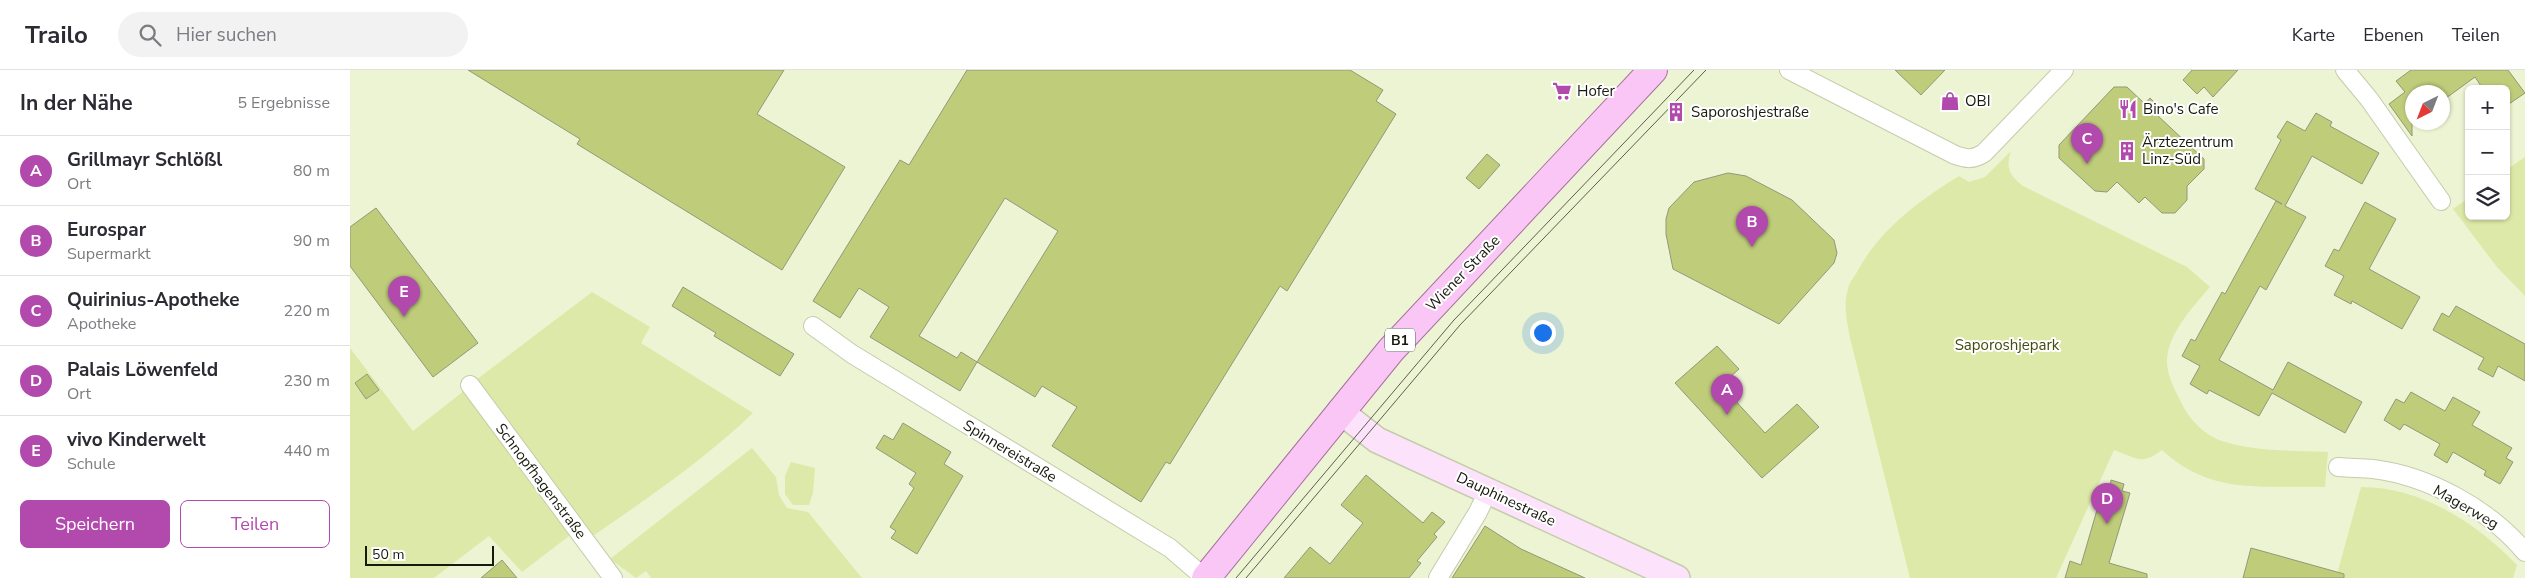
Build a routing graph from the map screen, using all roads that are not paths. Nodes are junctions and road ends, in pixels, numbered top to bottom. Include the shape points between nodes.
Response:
1 (1654, 70) edge
2 (1789, 70) edge
3 (2064, 70) edge
4 (2345, 70) edge
5 (2441, 201) dead end
6 (813, 326) dead end
7 (470, 385) dead end
8 (1340, 411) junction
9 (2338, 467) dead end
10 (1488, 491) junction
11 (2525, 552) edge
12 (613, 578) edge
13 (1206, 578) edge
14 (1438, 578) edge
15 (1677, 578) edge

1 - 8 main road, Wiener Straße / B1 via 1436,301
2 - 3 street via 1954,155 1969,159 1984,153
4 - 5 street via 2370,99
6 - 13 street, Spinnereistraße via 852,354 1170,548
7 - 12 street, Schnopfhagenstraße
8 - 10 main road, Dauphinestraße via 1377,440
8 - 13 main road, Wiener Straße / B1
9 - 11 street, Magerweg via 2374,469 2435,487 2493,521
10 - 14 street
10 - 15 main road, Dauphinestraße

